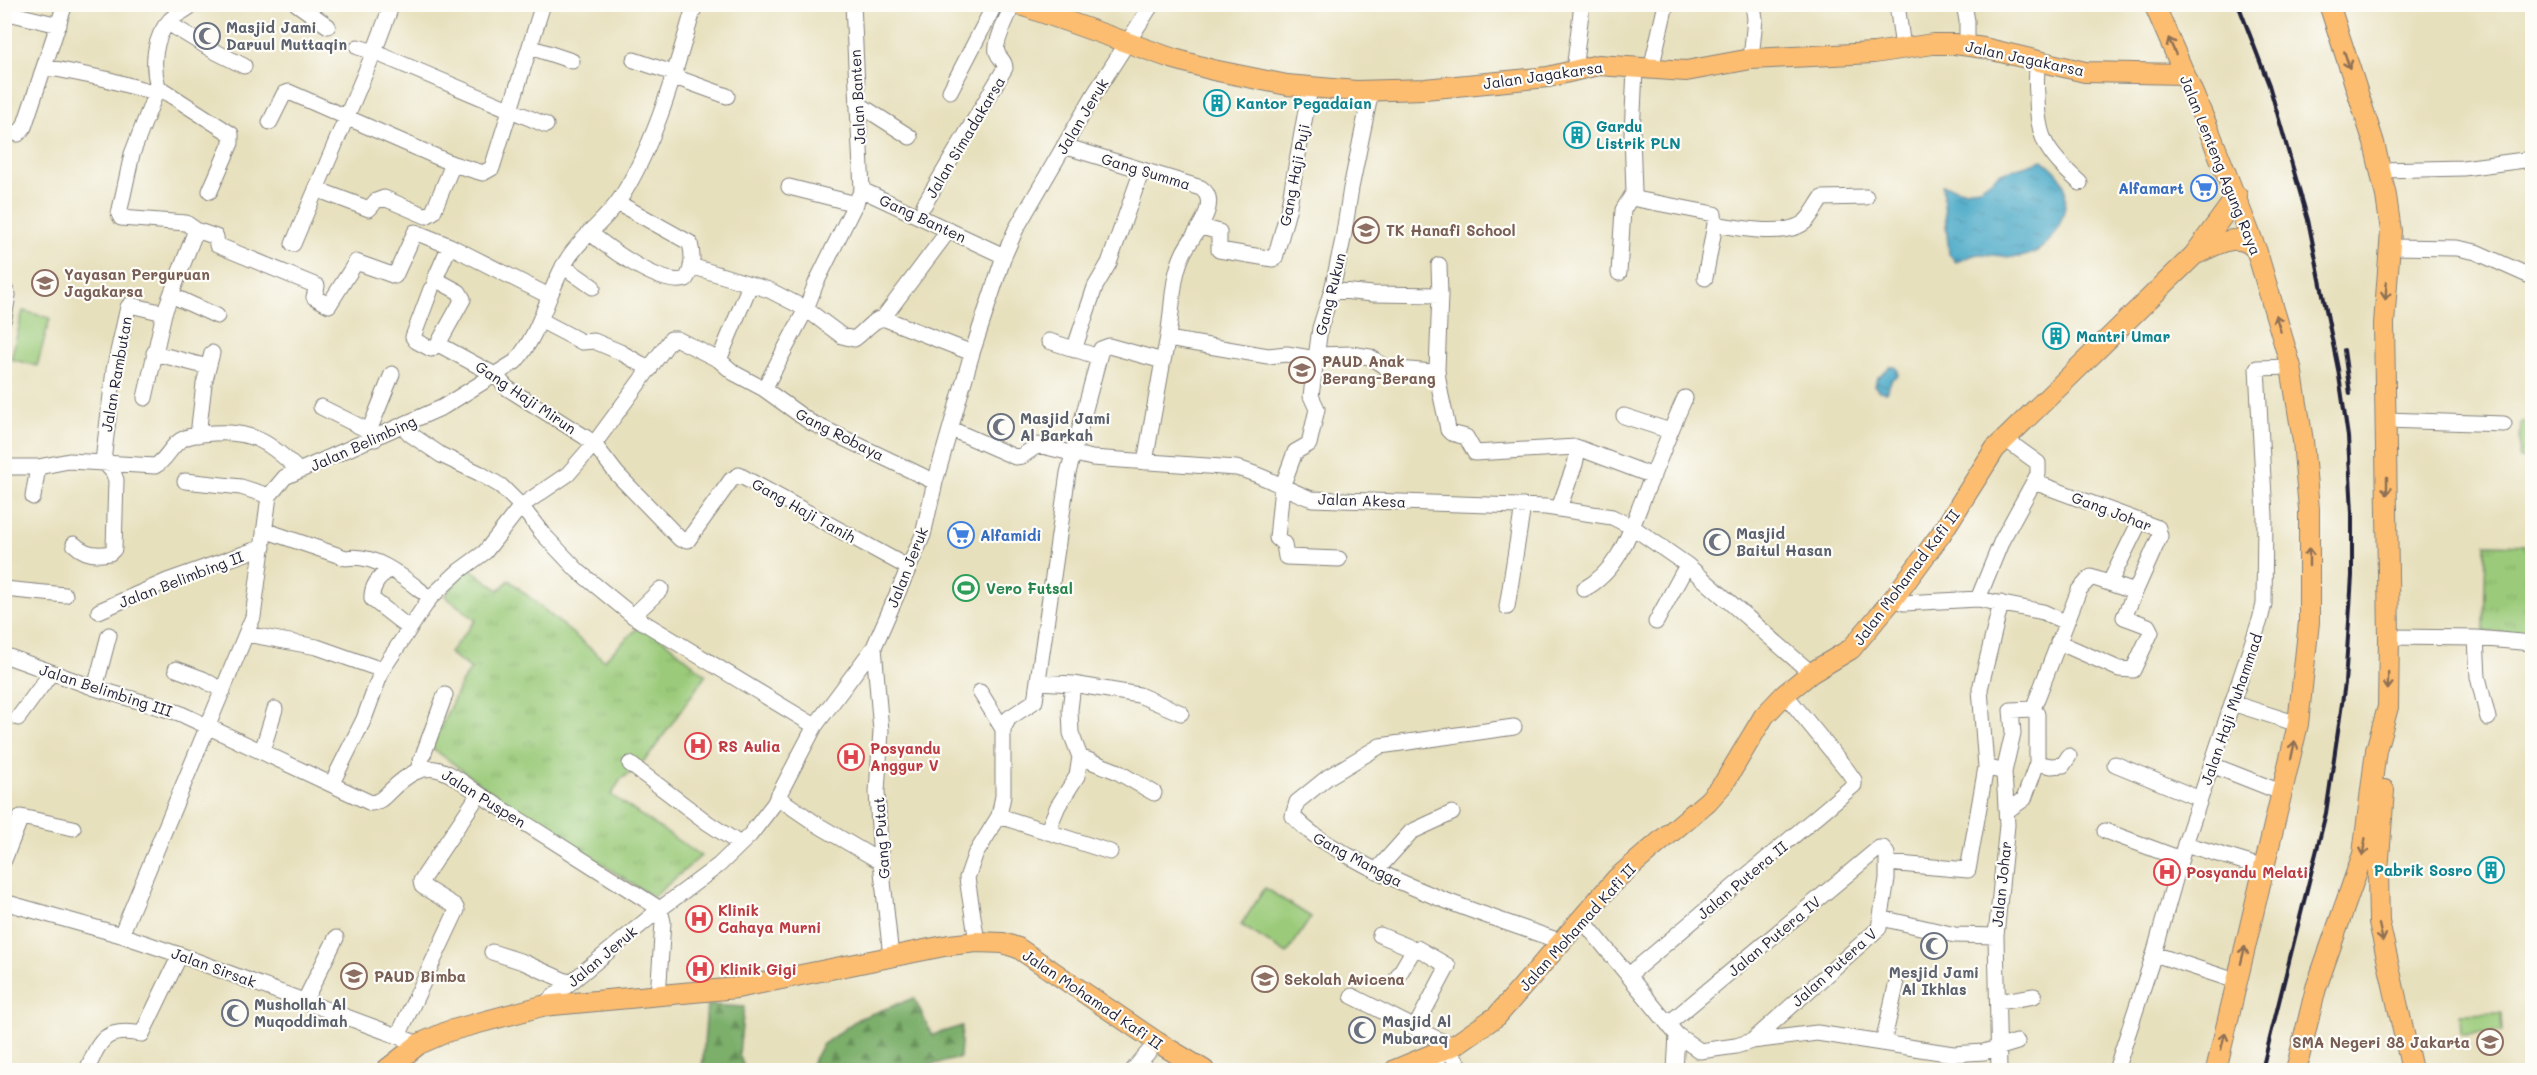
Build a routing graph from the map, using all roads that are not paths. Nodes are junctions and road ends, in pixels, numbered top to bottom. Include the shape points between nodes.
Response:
1 (65, 4) edge
2 (193, 4) edge
3 (297, 4) edge
4 (543, 4) edge
5 (694, 4) edge
6 (853, 4) edge
7 (995, 4) edge
8 (1013, 4) edge
9 (1018, 4) edge
10 (1152, 4) edge
11 (1582, 4) edge
12 (1666, 4) edge
13 (1753, 4) edge
14 (1897, 4) edge
15 (1964, 4) edge
16 (2154, 4) edge
17 (2329, 4) edge
18 (4, 12) edge
19 (389, 12) dead end
20 (168, 23) junction
21 (59, 25) junction
22 (328, 26) dead end
23 (1127, 43) junction
24 (1967, 46) junction
25 (358, 47) dead end
26 (530, 47) junction
27 (1903, 48) junction
28 (374, 52) junction
29 (1750, 59) junction
30 (634, 60) dead end
31 (572, 61) dead end
32 (2038, 62) junction
33 (244, 66) dead end
34 (46, 67) junction
35 (1643, 69) junction
36 (1574, 71) junction
37 (673, 74) junction
38 (2184, 74) junction
39 (1310, 88) junction
40 (156, 90) junction
41 (950, 91) dead end
42 (1371, 91) junction
43 (727, 96) dead end
44 (856, 103) junction
45 (510, 112) junction
46 (347, 118) junction
47 (270, 122) dead end
48 (546, 125) dead end
49 (4, 130) edge
50 (910, 137) dead end
51 (1064, 146) junction
52 (2532, 159) edge
53 (453, 164) junction
54 (1142, 170) junction
55 (2380, 170) junction
56 (2080, 183) dead end
57 (789, 187) dead end
58 (316, 189) junction
59 (210, 190) dead end
60 (2237, 196) junction
61 (859, 197) junction
62 (1866, 197) dead end
63 (1631, 198) junction
64 (618, 202) junction
65 (924, 205) dead end
66 (1715, 224) junction
67 (1202, 227) junction
68 (196, 230) junction
69 (949, 230) junction
70 (589, 232) junction
71 (293, 244) dead end
72 (2391, 247) junction
73 (2257, 252) junction
74 (446, 254) dead end
75 (1004, 255) junction
76 (2194, 255) junction
77 (1439, 265) dead end
78 (564, 266) junction
79 (691, 266) junction
80 (1619, 273) dead end
81 (2532, 277) edge
82 (1705, 278) dead end
83 (750, 285) junction
84 (593, 287) dead end
85 (4, 288) edge
86 (431, 289) dead end
87 (1332, 290) junction
88 (1440, 295) junction
89 (172, 296) junction
90 (549, 296) junction
91 (806, 309) junction
92 (164, 313) junction
93 (217, 316) dead end
94 (4, 318) edge
95 (883, 318) junction
96 (540, 320) junction
97 (1168, 339) junction
98 (1049, 341) dead end
99 (438, 345) junction
100 (1074, 350) junction
101 (154, 353) junction
102 (972, 353) junction
103 (1099, 357) junction
104 (1316, 357) junction
105 (719, 360) junction
106 (1162, 366) dead end
107 (2291, 367) junction
108 (650, 369) junction
109 (1437, 369) junction
110 (392, 374) dead end
111 (495, 375) junction
112 (764, 389) junction
113 (145, 398) dead end
114 (1685, 398) dead end
115 (321, 407) dead end
116 (1624, 416) dead end
117 (2386, 420) junction
118 (2504, 424) dead end
119 (403, 426) junction
120 (951, 429) junction
121 (1670, 430) junction
122 (198, 435) junction
123 (372, 435) junction
124 (2005, 439) junction
125 (594, 444) junction
126 (1576, 447) junction
127 (1072, 454) junction
128 (103, 461) junction
129 (1145, 462) junction
130 (4, 467) edge
131 (38, 467) junction
132 (299, 471) junction
133 (1653, 476) junction
134 (185, 481) dead end
135 (934, 482) junction
136 (2034, 482) junction
137 (1282, 487) junction
138 (269, 496) junction
139 (33, 497) dead end
140 (521, 506) junction
141 (1523, 506) junction
142 (1560, 508) junction
143 (2140, 521) junction
144 (1634, 528) junction
145 (264, 530) junction
146 (688, 540) joint
147 (74, 543) dead end
148 (262, 548) junction
149 (1338, 559) dead end
150 (1687, 565) junction
151 (909, 568) junction
152 (389, 570) junction
153 (2110, 582) junction
154 (4, 589) edge
155 (661, 589) dead end
156 (1584, 589) dead end
157 (421, 591) dead end
158 (2135, 592) junction
159 (65, 596) dead end
160 (1893, 599) junction
161 (1978, 599) junction
162 (2001, 603) junction
163 (1506, 607) dead end
164 (99, 611) dead end
165 (633, 616) junction
166 (1656, 622) dead end
167 (2066, 622) junction
168 (409, 628) junction
169 (246, 634) junction
170 (108, 635) dead end
171 (2389, 637) junction
172 (2476, 638) junction
173 (2058, 642) junction
174 (2532, 643) edge
175 (874, 647) junction
176 (4, 656) edge
177 (176, 669) dead end
178 (382, 670) junction
179 (51, 673) junction
180 (1811, 674) junction
181 (1038, 682) junction
182 (1073, 684) junction
183 (95, 688) junction
184 (223, 691) junction
185 (980, 692) dead end
186 (1785, 693) junction
187 (444, 695) dead end
188 (2232, 703) junction
189 (2388, 707) junction
190 (275, 709) dead end
191 (2033, 709) junction
192 (1181, 713) dead end
193 (18, 718) dead end
194 (2488, 718) dead end
195 (1006, 724) junction
196 (2298, 724) junction
197 (207, 726) junction
198 (815, 726) junction
199 (1514, 727) dead end
200 (262, 751) junction
201 (2069, 756) dead end
202 (1080, 757) junction
203 (2037, 763) junction
204 (630, 764) dead end
205 (2115, 764) dead end
206 (2212, 765) junction
207 (1986, 767) junction
208 (418, 769) junction
209 (2004, 772) junction
210 (332, 783) junction
211 (1154, 793) dead end
212 (2283, 793) junction
213 (479, 794) junction
214 (777, 797) junction
215 (2200, 799) junction
216 (2008, 810) junction
217 (1452, 813) dead end
218 (999, 816) junction
219 (73, 828) dead end
220 (2105, 831) dead end
221 (1047, 832) junction
222 (2185, 843) junction
223 (740, 844) junction
224 (1110, 852) dead end
225 (2181, 859) junction
226 (4, 860) edge
227 (881, 862) junction
228 (1887, 863) junction
229 (2264, 868) junction
230 (1376, 872) junction
231 (4, 902) edge
232 (660, 909) junction
233 (1581, 918) junction
234 (1881, 918) junction
235 (121, 935) junction
236 (1380, 935) dead end
237 (1996, 936) junction
238 (336, 938) dead end
239 (978, 942) junction
240 (1562, 942) junction
241 (1414, 949) junction
242 (492, 952) dead end
243 (2154, 954) junction
244 (180, 955) junction
245 (891, 957) junction
246 (1630, 974) junction
247 (1397, 978) dead end
248 (2236, 981) junction
249 (570, 983) junction
250 (1896, 986) dead end
251 (658, 996) junction
252 (1352, 996) dead end
253 (2034, 996) dead end
254 (305, 1000) junction
255 (1998, 1002) junction
256 (542, 1006) junction
257 (1415, 1028) junction
258 (1673, 1029) junction
259 (398, 1036) junction
260 (1752, 1041) junction
261 (1157, 1042) junction
262 (2017, 1042) dead end
263 (1882, 1043) junction
264 (419, 1044) junction
265 (1998, 1047) junction
266 (1448, 1049) junction
267 (1398, 1070) edge
268 (87, 1071) edge
269 (386, 1071) edge
270 (1133, 1071) edge
271 (1204, 1071) edge
272 (1431, 1071) edge
273 (1464, 1071) edge
274 (1675, 1071) edge
275 (1999, 1071) edge
276 (2116, 1071) edge
277 (2216, 1071) edge
278 (2296, 1071) edge
279 (2412, 1071) edge

1 - 21 street
2 - 20 street
3 - 22 street
4 - 26 street
5 - 37 street, Jalan Belimbing
6 - 44 street, Jalan Banten
7 - 41 street
8 - 65 street, Jalan Simadakarsa via 996,46 1005,69
9 - 23 main road, Jalan Jagakarsa
10 - 23 street, Jalan Jeruk
11 - 36 street
12 - 35 street
13 - 29 street
14 - 27 street
15 - 24 street
38 -> 16 main road, Jalan Lenteng Agung Raya
17 -> 55 main road
18 - 21 street
19 - 28 street
20 - 33 street
20 - 40 street via 157,42 153,67
21 - 34 street
23 - 39 main road, Jalan Jagakarsa via 1214,70
23 - 51 street, Jalan Jeruk
24 - 27 main road, Jalan Jagakarsa via 1933,44
24 - 32 main road, Jalan Jagakarsa
25 - 28 street
26 - 31 street
26 - 45 street
27 - 29 main road, Jalan Jagakarsa
28 - 45 street
28 - 46 street
29 - 35 main road, Jalan Jagakarsa via 1686,71
30 - 37 street
32 - 38 main road, Jalan Jagakarsa via 2085,72
32 - 56 street via 2041,135 2054,157
34 - 40 street
34 - 49 street via 22,132
35 - 36 main road, Jalan Jagakarsa via 1598,65
35 - 63 street via 1632,134
36 - 42 main road, Jalan Jagakarsa via 1466,86
37 - 43 street
37 - 64 street, Jalan Belimbing via 647,152
38 - 60 main road, Jalan Lenteng Agung Raya
39 - 42 main road, Jalan Jagakarsa
39 - 67 street, Gang Haji Puji via 1277,256 1273,259 1219,250 1219,232
40 - 59 street via 231,134
40 - 68 street via 132,154 119,214 121,218 186,223
42 - 87 street, Gang Rukun
44 - 50 street
44 - 61 street, Jalan Banten
45 - 48 street
45 - 53 street via 488,172
46 - 47 street via 289,92 284,94
46 - 53 street
46 - 58 street
51 - 54 street, Gang Summa
51 - 75 street, Jalan Jeruk
52 - 55 street via 2463,168
53 - 58 street via 433,212 426,216 384,198 369,209
54 - 67 street, Gang Summa via 1207,192
54 - 100 street
55 - 72 main road via 2390,218
57 - 61 street
58 - 71 street
60 - 73 main road, Jalan Lenteng Agung Raya
60 - 76 main road, Jalan Mohamad Kafi II
61 - 69 street, Gang Banten
61 - 91 street, Gang Banten
62 - 66 street via 1822,198 1805,222 1787,231
63 - 66 street via 1714,214
63 - 80 street via 1623,210
64 - 70 street, Jalan Belimbing
64 - 79 street via 690,243
66 - 82 street
67 - 97 street via 1178,266
68 - 89 street
68 - 90 street via 216,237 217,245 317,286 314,297 330,305 356,262 395,276 415,232
69 - 75 street, Gang Banten
69 - 95 street
70 - 78 street, Jalan Belimbing
70 - 79 street via 661,277 686,279
72 - 81 street via 2476,252
72 -> 117 main road via 2384,324
73 - 76 main road, Jalan Mohamad Kafi II via 2245,241 2228,239
107 -> 73 main road, Jalan Lenteng Agung Raya
74 - 99 street via 435,279 459,292 463,299
75 - 102 street, Jalan Jeruk
76 - 124 main road, Jalan Mohamad Kafi II
77 - 88 street
78 - 84 street
78 - 90 street, Jalan Belimbing
79 - 83 street
83 - 91 street
83 - 105 street
85 - 94 street via 8,295
86 - 99 street, Gang Haji Mirun via 413,337 431,349
87 - 88 street
87 - 104 street, Gang Rukun
88 - 109 street
89 - 92 street
89 - 93 street
90 - 96 street, Jalan Belimbing
91 - 95 street via 842,336 854,339 876,319
91 - 112 street, Gang Banten
92 - 101 street
92 - 128 street, Jalan Rambutan via 128,307 114,370
95 - 102 street
96 - 108 street via 582,342 594,341 620,352
96 - 111 street, Jalan Belimbing via 523,353
97 - 103 street via 1163,361 1109,346 1101,349
97 - 104 street via 1268,356
98 - 100 street
99 - 111 street, Gang Haji Mirun
100 - 103 street
101 - 113 street
101 - 122 street via 210,360
102 - 120 street, Jalan Jeruk
103 - 127 street
104 - 109 street via 1351,354 1370,357 1387,368 1432,372
104 - 137 street, Gang Rukun via 1311,396 1317,410 1309,444 1295,452
105 - 108 street, Gang Robaya via 671,339
105 - 112 street, Gang Robaya
106 - 129 street
107 - 188 street, Jalan Haji Muhammad via 2257,368 2265,516 2264,604 2255,642
196 -> 107 main road, Jalan Lenteng Agung Raya via 2309,622 2309,509
108 - 125 street
109 - 126 street via 1438,391 1443,398 1449,432 1466,437 1475,453
110 - 123 street
111 - 119 street, Jalan Belimbing
111 - 125 street, Gang Haji Mirun via 507,388
112 - 135 street, Gang Robaya via 810,422
114 - 121 street
115 - 123 street
116 - 121 street
117 - 118 street
117 -> 171 main road
119 - 123 street, Jalan Belimbing
119 - 140 street via 441,455 501,486
120 - 127 street, Jalan Akesa via 1015,457 1038,445
120 - 135 street, Jalan Jeruk
121 - 133 street
122 - 128 street via 179,441 155,466
122 - 132 street via 233,432 260,439
123 - 132 street, Jalan Belimbing
124 - 136 street via 2038,463
124 - 160 main road, Jalan Mohamad Kafi II
125 - 140 street via 568,474
125 - 146 street, Gang Haji Mirun via 617,474 680,539
126 - 133 street
126 - 142 street via 1575,464
127 - 129 street, Jalan Akesa
127 - 181 street
128 - 131 street via 69,461
128 - 147 street via 116,480 114,549 104,555 88,553
129 - 137 street, Jalan Akesa via 1236,468
130 - 131 street
131 - 139 street
132 - 138 street, Jalan Belimbing via 285,477
133 - 144 street
134 - 138 street via 242,487
135 - 151 street, Jalan Jeruk via 922,535
136 - 143 street, Gang Johar
136 - 161 street via 2002,540
137 - 141 street, Jalan Akesa via 1312,499
137 - 149 street, Gang Rukun via 1277,538 1284,544 1286,557
138 - 145 street
140 - 165 street via 571,565
140 - 168 street via 484,552 430,598
141 - 142 street, Jalan Akesa
141 - 163 street
142 - 144 street, Jalan Akesa via 1612,517
143 - 153 street
143 - 158 street, Gang Johar via 2158,528 2160,536
144 - 150 street, Jalan Akesa
144 - 156 street via 1597,582
145 - 148 street
145 - 152 street via 346,558 369,559
146 - 151 street, Gang Haji Tanih via 739,475
148 - 164 street, Jalan Belimbing II via 167,581
148 - 169 street via 256,606
150 - 166 street
150 - 180 street, Jalan Akesa
151 - 175 street, Jalan Jeruk
152 - 157 street
152 - 168 street via 371,590 372,599
153 - 158 street
153 - 167 street via 2091,577 2079,590
154 - 159 street
155 - 165 street
158 - 173 street, Gang Johar via 2124,617 2148,626 2151,632 2133,670 2119,669
160 - 161 street via 1904,603
160 - 180 main road, Jalan Mohamad Kafi II via 1851,649
161 - 162 street
162 - 167 street via 2043,612
162 - 207 street via 1980,689
165 - 198 street
167 - 173 street
168 - 178 street
169 - 178 street via 317,647
169 - 184 street
170 - 183 street
171 - 172 street
171 -> 189 main road
172 - 174 street
172 - 194 street via 2478,677
173 - 191 street
175 - 198 street, Jalan Jeruk
175 - 227 street, Gang Putat via 881,731
176 - 179 street, Jalan Belimbing III
177 - 184 street
178 - 210 street via 364,719
179 - 183 street, Jalan Belimbing III
179 - 193 street
180 - 186 main road, Jalan Mohamad Kafi II
181 - 182 street
181 - 195 street via 1035,701
182 - 192 street via 1139,695
182 - 202 street via 1071,733
183 - 197 street, Jalan Belimbing III via 179,713
184 - 197 street
185 - 195 street
186 - 233 main road, Jalan Mohamad Kafi II via 1764,716 1724,783 1708,801 1632,864
186 - 246 street, Jalan Putera II via 1854,785
187 - 208 street
188 - 196 street
188 - 206 street, Jalan Haji Muhammad
189 -> 278 main road via 2376,750 2363,854 2316,988
189 -> 279 main road via 2378,872 2379,922
190 - 200 street
191 - 203 street via 2037,714
191 - 209 street via 2011,710 2013,733
195 - 218 street
212 -> 196 main road, Jalan Lenteng Agung Raya
197 - 200 street
197 - 235 street
198 - 214 street, Jalan Jeruk
199 - 230 street, Gang Mangga via 1380,746 1328,777 1297,802 1293,816 1306,831
200 - 210 street
201 - 203 street via 2063,765
202 - 211 street via 1116,771
202 - 221 street via 1077,776
203 - 216 street via 2024,799
204 - 223 street
205 - 215 street
206 - 212 street
206 - 215 street, Jalan Haji Muhammad
207 - 209 street
207 - 228 street via 1968,870
208 - 210 street via 376,802 366,801
208 - 213 street, Jalan Puspen via 444,771
209 - 216 street
212 - 229 main road, Jalan Lenteng Agung Raya
213 - 232 street, Jalan Puspen
213 - 259 street via 421,881 422,886 457,910
214 - 223 street, Jalan Jeruk via 760,824
214 - 227 street
215 - 222 street, Jalan Haji Muhammad
216 - 237 street, Jalan Johar
217 - 230 street via 1411,832
218 - 221 street
218 - 239 street via 975,855 967,878
219 - 226 street via 21,817
220 - 225 street
221 - 224 street
222 - 225 street, Jalan Haji Muhammad
222 - 229 street
223 - 232 street, Jalan Jeruk via 719,865
225 - 243 street, Jalan Haji Muhammad
227 - 245 street, Gang Putat
228 - 234 street, Jalan Putera V
228 - 258 street, Jalan Putera IV via 1887,854 1879,848
248 -> 229 main road, Jalan Lenteng Agung Raya
230 - 240 street, Gang Mangga via 1446,902
231 - 235 street, Jalan Sirsak
232 - 249 street, Jalan Jeruk
232 - 251 street via 663,922
233 - 240 main road, Jalan Mohamad Kafi II
233 - 246 street
234 - 237 street via 1955,935
234 - 260 street, Jalan Putera V via 1879,928
235 - 244 street, Jalan Sirsak
236 - 241 street
237 - 255 street, Jalan Johar
238 - 254 street
239 - 245 main road, Jalan Mohamad Kafi II via 931,947
239 - 261 main road, Jalan Mohamad Kafi II via 1018,948
240 - 266 main road, Jalan Mohamad Kafi II via 1497,1016
241 - 247 street
241 - 257 street via 1421,949 1448,966
242 - 249 street
243 - 248 street
243 - 276 street, Jalan Haji Muhammad
244 - 254 street, Jalan Sirsak
244 - 268 street via 142,1034 113,1034 100,1041
245 - 251 main road, Jalan Mohamad Kafi II via 737,988
246 - 258 street
277 -> 248 main road, Jalan Lenteng Agung Raya
249 - 256 street, Jalan Jeruk
250 - 263 street
251 - 256 main road, Jalan Mohamad Kafi II
252 - 257 street
253 - 255 street
254 - 259 street, Jalan Sirsak
255 - 265 street, Jalan Johar
256 - 264 main road, Jalan Mohamad Kafi II via 449,1031
257 - 266 street
258 - 260 street via 1700,1051
258 - 274 street
259 - 264 street, Jalan Sirsak
260 - 263 street via 1817,1033
261 - 270 street
261 - 271 main road, Jalan Mohamad Kafi II
262 - 265 street
263 - 265 street via 1953,1054
264 - 269 main road, Jalan Mohamad Kafi II
265 - 275 street, Jalan Johar
266 - 267 main road, Jalan Mohamad Kafi II
266 - 272 street
266 - 273 street

